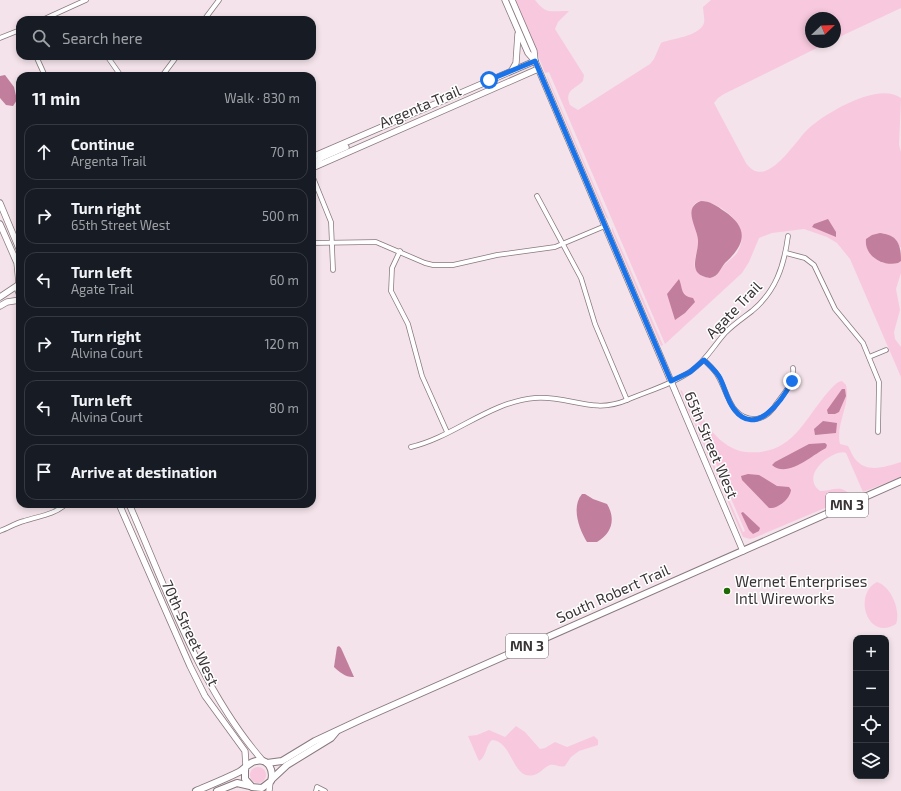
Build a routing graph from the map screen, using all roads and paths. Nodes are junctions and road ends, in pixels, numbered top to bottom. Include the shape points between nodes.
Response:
1 (86, 0) edge
2 (220, 0) edge
3 (505, 0) edge
4 (512, 0) edge
5 (52, 16) edge
6 (207, 16) edge
7 (517, 30) junction
8 (16, 32) edge
9 (0, 38) edge
10 (38, 60) edge
11 (110, 60) edge
12 (174, 60) edge
13 (535, 61) junction
14 (538, 69) junction
15 (42, 72) edge
16 (118, 72) edge
17 (165, 72) edge
18 (507, 72) junction
19 (370, 132) junction
20 (316, 155) edge
21 (316, 162) edge
22 (316, 166) edge
23 (316, 184) edge
24 (537, 196) dead end
25 (0, 203) edge
26 (0, 224) edge
27 (605, 226) junction
28 (788, 236) dead end
29 (16, 241) edge
30 (333, 242) junction
31 (316, 243) edge
32 (564, 244) junction
33 (400, 251) junction
34 (786, 253) junction
35 (16, 261) edge
36 (333, 270) dead end
37 (16, 285) edge
38 (0, 297) edge
39 (16, 301) edge
40 (0, 306) edge
41 (886, 350) dead end
42 (869, 357) junction
43 (704, 360) junction
44 (793, 368) dead end
45 (671, 381) junction
46 (627, 400) junction
47 (447, 432) junction
48 (878, 432) dead end
49 (411, 447) dead end
50 (901, 481) edge
51 (61, 508) edge
52 (121, 508) edge
53 (131, 508) edge
54 (0, 531) edge
55 (744, 551) junction
56 (336, 732) junction
57 (265, 762) junction
58 (246, 767) junction
59 (271, 780) junction
60 (252, 788) edge
61 (196, 791) edge
62 (217, 791) edge
63 (269, 791) edge
64 (316, 791) edge
65 (325, 791) edge

1 - 5 street
2 - 6 street
3 - 7 street, 65th Street West
4 - 13 street, 65th Street West via 534,51
7 - 13 street, 65th Street West via 528,54
7 - 18 street via 516,62
8 - 9 street
10 - 15 street
11 - 16 street
12 - 17 street
13 - 14 street, 65th Street West
13 - 18 street, Argenta Trail
14 - 22 street, Argenta Trail
14 - 27 street, 65th Street West
18 - 19 street, Argenta Trail
19 - 20 street, Argenta Trail
19 - 21 street via 359,141
23 - 30 street via 330,215
24 - 32 street
25 - 29 street
26 - 35 street
27 - 32 street
27 - 45 street, 65th Street West
28 - 34 street, Agate Trail
30 - 31 street
30 - 33 street via 376,242
30 - 36 street
32 - 33 street via 460,264 433,265
32 - 46 street via 581,278 595,324
33 - 47 street via 392,268 391,291 408,324 422,376
34 - 42 street via 802,257 814,265 835,309 860,337
34 - 43 street, Agate Trail via 781,272 769,292 752,311 729,329
37 - 38 street
39 - 40 street
41 - 42 street
42 - 48 street via 880,386
43 - 44 street via 719,377 734,409 741,416 752,419 773,410 792,382
43 - 45 street, Agate Trail via 690,372
45 - 46 street, Agate Trail
45 - 55 street, 65th Street West
46 - 47 street, Agate Trail via 612,406 600,407 558,399 526,399 502,405
47 - 49 street, Agate Trail via 431,441
50 - 55 main road, South Robert Trail / MN 3
51 - 54 street
52 - 58 street, 70th Street West via 190,666 209,701 245,751
53 - 57 street, 70th Street West via 196,657 231,718
55 - 56 main road, South Robert Trail / MN 3
56 - 57 main road, South Robert Trail / MN 3 via 315,741 282,761
56 - 59 main road, South Robert Trail / MN 3 via 331,738 287,765
57 - 58 main road via 255,761
57 - 59 main road via 271,769
58 - 60 main road via 245,779
58 - 61 main road
59 - 60 main road via 262,788
59 - 63 street
60 - 62 main road via 237,783
64 - 65 street via 317,787

